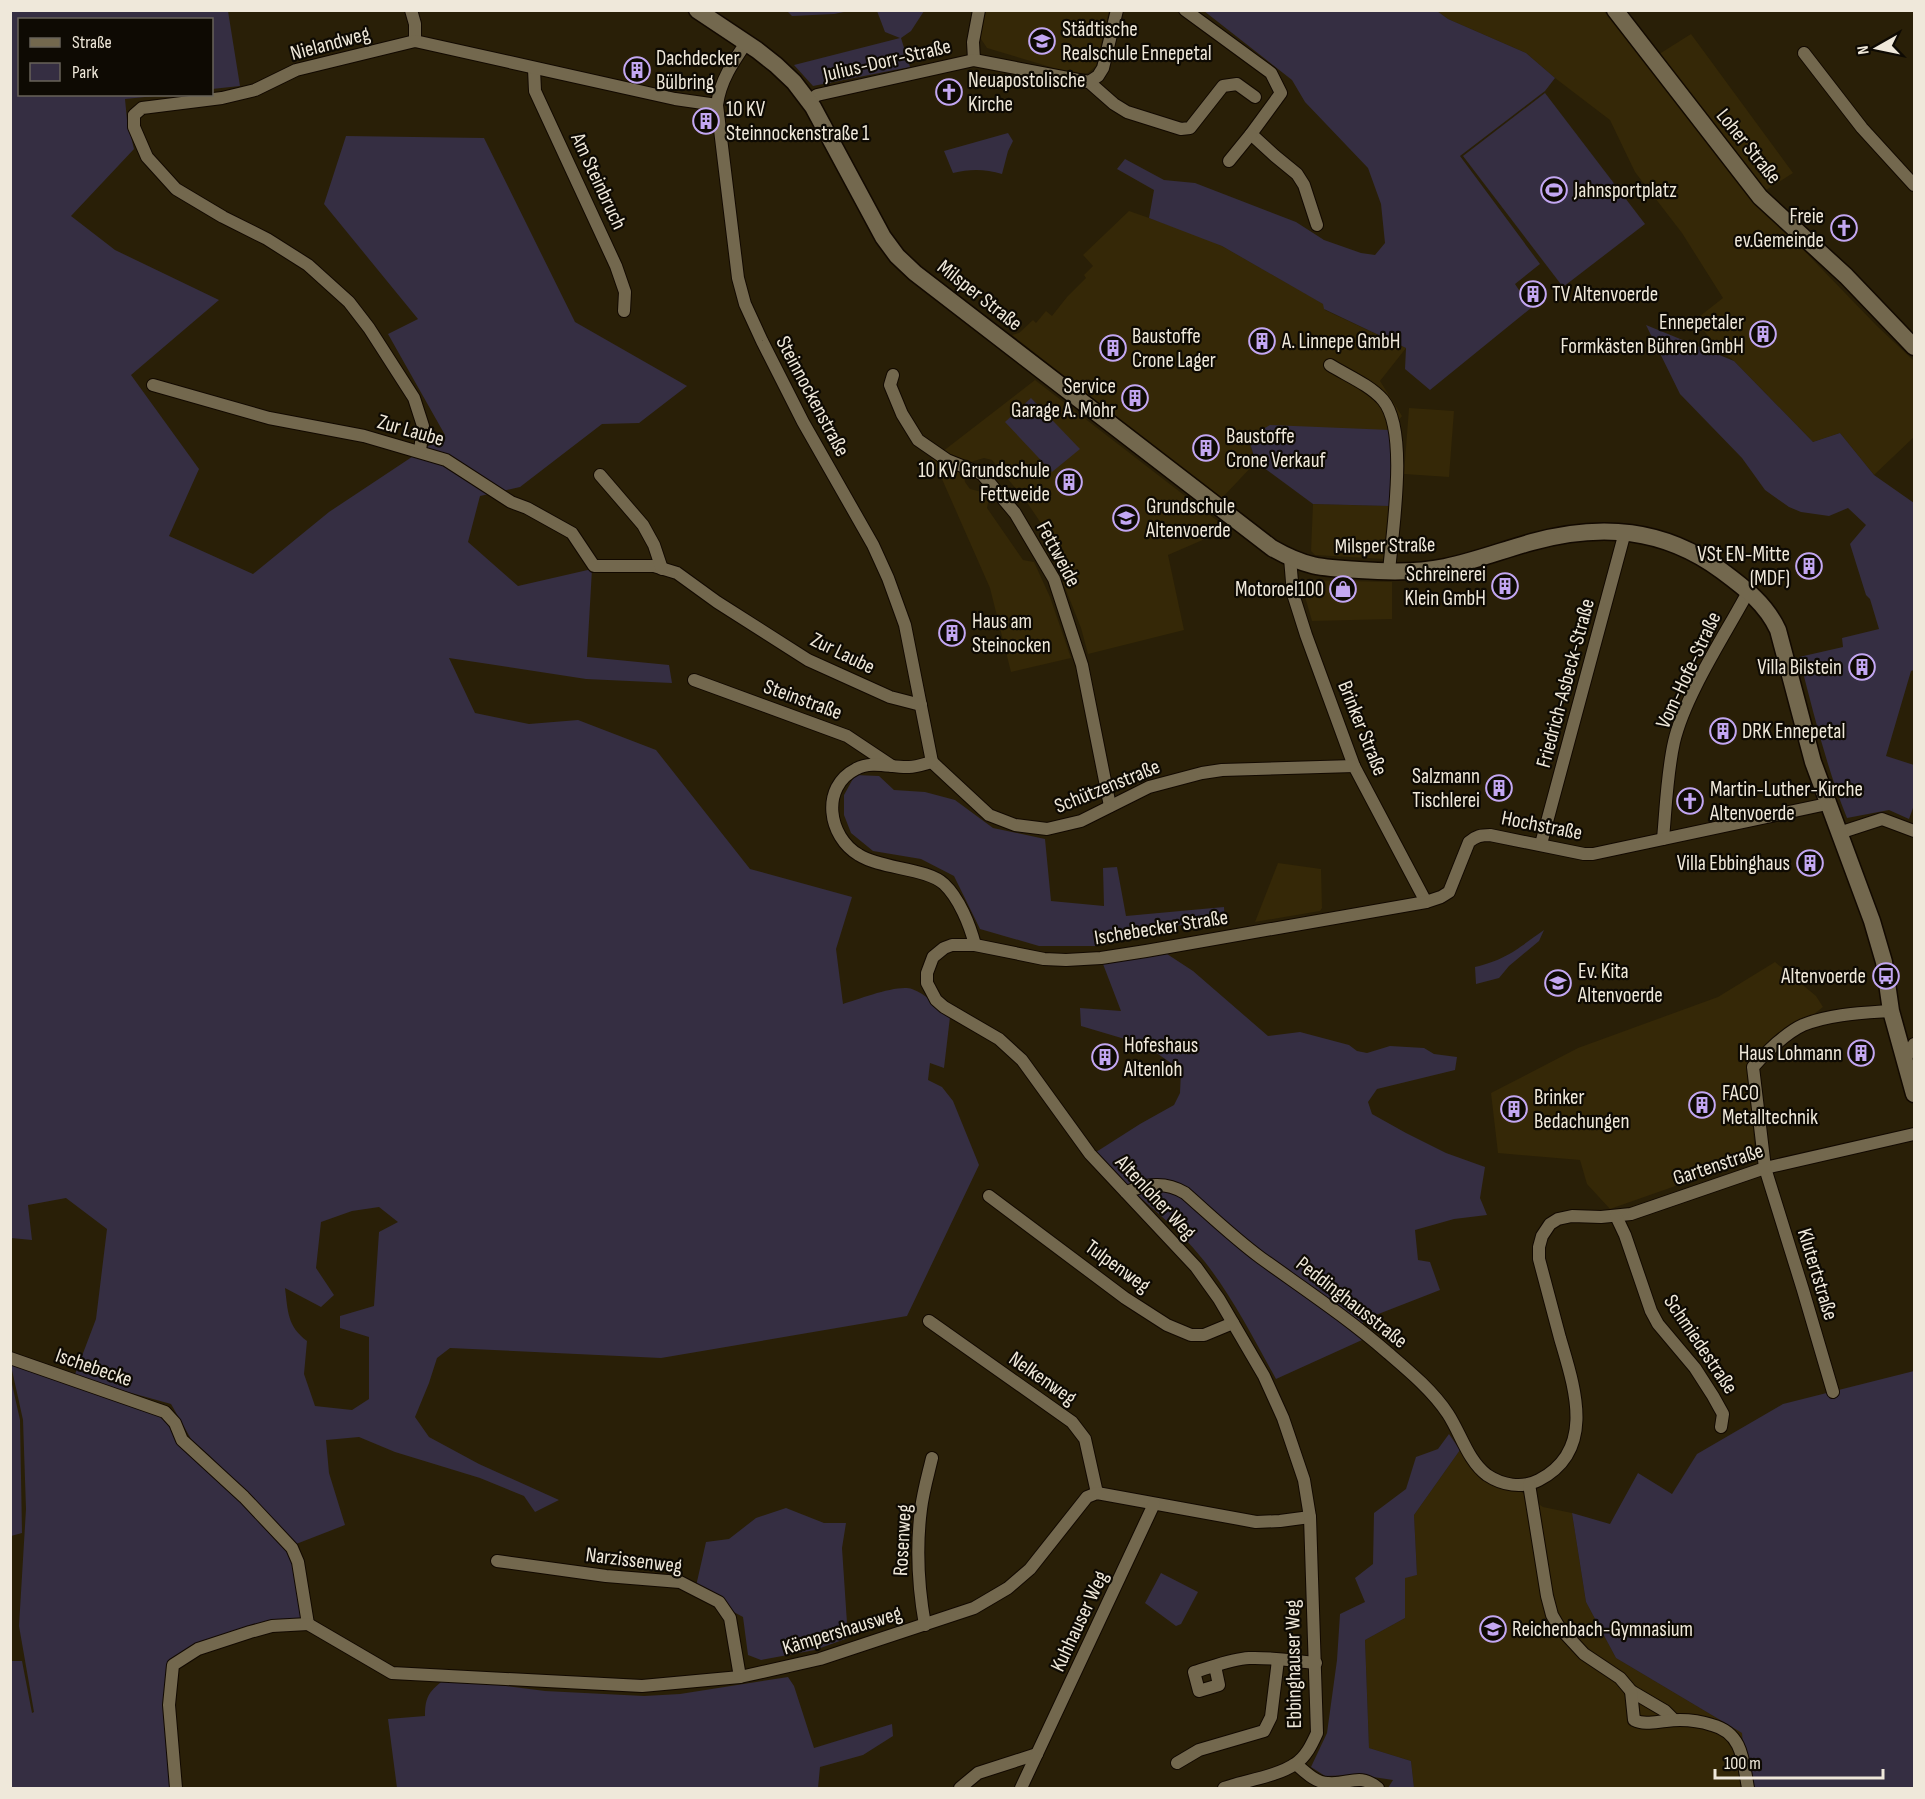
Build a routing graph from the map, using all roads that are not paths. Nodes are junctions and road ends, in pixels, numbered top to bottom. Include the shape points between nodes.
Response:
1 (411, 10) edge
2 (697, 10) edge
3 (979, 10) edge
4 (1117, 10) edge
5 (1185, 10) edge
6 (1615, 10) edge
7 (415, 41) junction
8 (746, 43) junction
9 (1804, 53) dead end
10 (974, 60) junction
11 (534, 69) junction
12 (1089, 82) junction
13 (1255, 97) dead end
14 (809, 101) junction
15 (717, 105) junction
16 (1251, 134) junction
17 (1229, 161) dead end
18 (1914, 185) edge
19 (1317, 225) dead end
20 (624, 311) dead end
21 (1914, 347) edge
22 (1329, 365) dead end
23 (893, 375) dead end
24 (153, 385) dead end
25 (420, 451) junction
26 (600, 475) dead end
27 (1625, 532) junction
28 (1290, 558) junction
29 (662, 569) junction
30 (1389, 572) junction
31 (1748, 592) junction
32 (694, 680) dead end
33 (921, 705) junction
34 (932, 762) junction
35 (893, 766) junction
36 (1354, 766) junction
37 (1827, 804) junction
38 (1110, 807) junction
39 (1914, 831) edge
40 (1839, 832) junction
41 (1663, 838) junction
42 (1541, 844) junction
43 (1426, 902) junction
44 (975, 945) junction
45 (927, 982) joint
46 (1891, 1011) junction
47 (1914, 1044) edge
48 (1904, 1061) junction
49 (1914, 1094) edge
50 (1914, 1134) edge
51 (1765, 1168) junction
52 (1126, 1192) junction
53 (989, 1196) dead end
54 (1616, 1216) junction
55 (929, 1321) dead end
56 (1233, 1323) junction
57 (10, 1358) edge
58 (1833, 1392) dead end
59 (1721, 1427) dead end
60 (932, 1458) dead end
61 (1529, 1484) junction
62 (1097, 1493) junction
63 (1154, 1504) junction
64 (1310, 1517) junction
65 (497, 1561) dead end
66 (308, 1624) junction
67 (925, 1624) junction
68 (1278, 1660) junction
69 (1316, 1663) junction
70 (1215, 1666) dead end
71 (740, 1677) junction
72 (1631, 1691) junction
73 (1674, 1720) junction
74 (1037, 1754) junction
75 (1177, 1763) dead end
76 (1296, 1764) junction
77 (176, 1788) edge
78 (960, 1788) edge
79 (1021, 1788) edge
80 (1224, 1788) edge
81 (1378, 1788) edge
82 (1748, 1788) edge

1 - 7 street
2 - 8 street, Milsper Straße
3 - 10 street
4 - 12 street via 1103,68
5 - 16 street via 1271,73 1281,93
6 - 21 street, Loher Straße via 1760,197 1846,276
7 - 11 street, Nielandweg
7 - 25 street, Nielandweg via 296,70 255,90 142,108 134,115 134,127 147,157 176,189 308,265 349,302 414,398 423,426
8 - 14 street, Milsper Straße via 785,72
8 - 15 street, Steinnockenstraße via 718,90
9 - 18 street via 1862,128
10 - 12 street
10 - 14 street, Julius-Dorr-Straße via 817,95
11 - 15 street, Nielandweg
11 - 20 street, Am Steinbruch via 535,91 616,266 625,292
12 - 13 street via 1127,112 1181,129 1190,128 1223,86 1237,84
14 - 28 street, Milsper Straße via 869,213 897,256 1272,549
15 - 33 street, Steinnockenstraße via 738,278 745,304 803,422 883,567 904,625
16 - 17 street
16 - 19 street via 1297,174
22 - 30 street via 1383,400 1393,424 1398,450
23 - 38 street, Fettweide via 890,385 918,440 947,460 982,474 1015,513 1054,579 1082,665
24 - 25 street, Zur Laube via 259,416
25 - 29 street, Zur Laube via 446,460 511,502 572,533 594,566
26 - 29 street via 643,525
27 - 30 street, Milsper Straße via 1566,535 1444,567
27 - 31 street, Milsper Straße via 1684,548
27 - 42 street, Friedrich-Asbeck-Straße
28 - 30 street, Milsper Straße via 1319,567
28 - 36 street, Brinker Straße via 1293,594
29 - 33 street, Zur Laube via 677,573 808,660 890,697
31 - 37 street, Milsper Straße via 1771,616 1778,630
31 - 41 street, Vom-Hofe-Straße via 1700,680 1675,740
32 - 35 street, Steinstraße via 848,736
33 - 34 street, Steinnockenstraße
34 - 35 street
34 - 38 street, Schützenstraße via 990,815 1015,825 1047,830 1081,821
35 - 44 street via 869,765 845,776 832,809 837,834 861,856 943,883 955,897
36 - 38 street, Schützenstraße via 1202,773 1149,787
36 - 43 street, Brinker Straße
37 - 40 street, Milsper Straße
37 - 41 street, Hochstraße
39 - 40 street via 1882,819
40 - 46 street, Milsper Straße via 1884,962
41 - 42 street, Hochstraße via 1593,854
42 - 43 street, Hochstraße via 1490,835 1474,837 1449,892
43 - 44 street, Ischebecker Straße via 1101,958 1044,959
44 - 45 street, Ischebecker Straße via 952,945 939,952 930,963
45 - 52 street, Altenloher Weg via 944,1007 999,1039 1022,1059 1090,1154
46 - 48 street, Milsper Straße
46 - 51 street, Klutertstraße via 1846,1014 1803,1025 1753,1067
47 - 48 street
48 - 49 street, Milsper Straße
50 - 51 street, Gartenstraße
51 - 54 street, Gartenstraße
51 - 58 street, Klutertstraße
52 - 56 street, Altenloher Weg via 1196,1267
52 - 61 street, Peddinghausstraße via 1158,1184 1185,1193 1259,1257 1389,1353 1441,1404 1485,1473 1502,1483
53 - 56 street, Tulpenweg via 1167,1325 1191,1335 1204,1335
54 - 59 street, Schmiedestraße via 1651,1311 1724,1414
54 - 61 street, Gartenstraße via 1558,1219 1542,1236 1539,1259 1574,1389 1577,1423 1562,1460 1549,1474
55 - 62 street, Nelkenweg via 1072,1422 1085,1439
56 - 64 street, Altenloher Weg via 1283,1418 1304,1480
57 - 66 street, Ischebecke via 165,1412 182,1440 292,1548
60 - 67 street, Rosenweg via 921,1508 918,1554
61 - 72 street via 1552,1615 1584,1654 1620,1678
62 - 63 street
62 - 67 street, Kämpershausweg via 1087,1497 1030,1569 1008,1588 974,1608
63 - 64 street via 1256,1522
63 - 74 street, Kuhhauser Weg
64 - 69 street, Ebbinghauser Weg
65 - 71 street, Narzissenweg via 680,1582 719,1602 730,1618
66 - 71 street, Kämpershausweg via 392,1673 642,1686
66 - 77 street via 250,1632 198,1648 173,1665 169,1705
67 - 71 street, Kämpershausweg via 820,1659
68 - 69 street
68 - 70 street via 1251,1658
68 - 75 street via 1271,1717 1264,1731 1199,1750
69 - 76 street, Ebbinghauser Weg via 1317,1734
72 - 73 street
72 - 73 street via 1634,1720
73 - 82 street via 1702,1721 1730,1732 1738,1744
74 - 78 street via 978,1773
74 - 79 street, Kuhhauser Weg
76 - 80 street
76 - 81 street via 1328,1784 1361,1779

